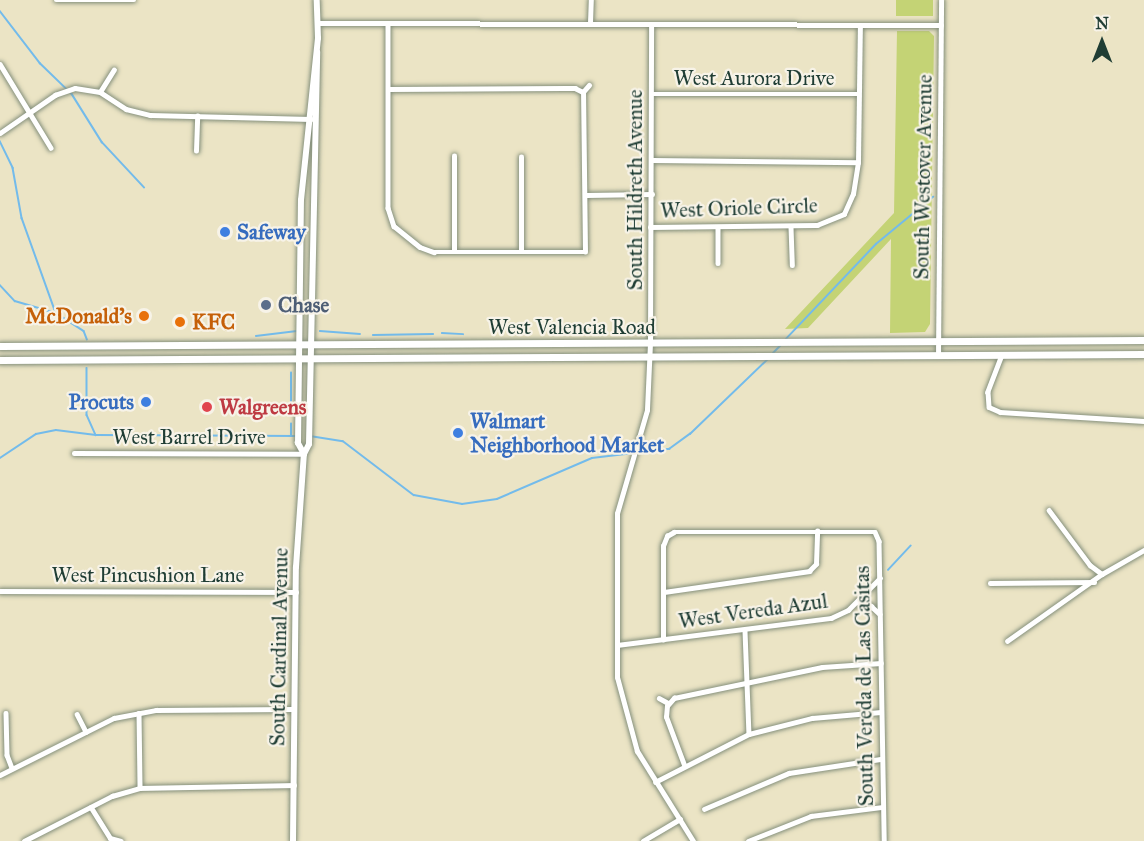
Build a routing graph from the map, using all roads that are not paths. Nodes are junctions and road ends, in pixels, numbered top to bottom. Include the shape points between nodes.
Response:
1 (56, 0) edge
2 (134, 0) edge
3 (318, 0) edge
4 (591, 0) edge
5 (941, 0) edge
6 (318, 23) junction
7 (388, 23) junction
8 (590, 23) junction
9 (651, 25) junction
10 (941, 25) junction
11 (860, 26) junction
12 (317, 52) junction
13 (0, 64) edge
14 (114, 70) dead end
15 (589, 85) dead end
16 (388, 89) junction
17 (100, 92) junction
18 (583, 92) junction
19 (651, 94) junction
20 (858, 94) junction
21 (28, 112) junction
22 (197, 116) junction
23 (307, 119) junction
24 (316, 119) junction
25 (0, 133) edge
26 (51, 148) dead end
27 (196, 151) dead end
28 (454, 156) dead end
29 (521, 157) dead end
30 (652, 160) junction
31 (858, 162) junction
32 (652, 194) junction
33 (586, 195) junction
34 (650, 227) junction
35 (718, 227) junction
36 (791, 227) junction
37 (454, 251) junction
38 (521, 251) junction
39 (718, 263) dead end
40 (792, 265) dead end
41 (1144, 340) edge
42 (938, 342) junction
43 (650, 343) junction
44 (478, 344) junction
45 (0, 346) edge
46 (105, 346) junction
47 (300, 346) junction
48 (311, 347) junction
49 (1144, 354) edge
50 (938, 355) junction
51 (1002, 355) junction
52 (650, 356) junction
53 (476, 358) junction
54 (300, 359) junction
55 (0, 360) edge
56 (106, 360) junction
57 (311, 360) junction
58 (1144, 421) edge
59 (74, 453) dead end
60 (304, 454) junction
61 (1049, 510) dead end
62 (881, 526) dead end
63 (662, 530) dead end
64 (817, 531) junction
65 (875, 532) junction
66 (667, 536) junction
67 (1144, 549) edge
68 (1102, 574) junction
69 (880, 578) junction
70 (1095, 582) junction
71 (990, 583) dead end
72 (0, 591) edge
73 (296, 592) junction
74 (664, 592) junction
75 (857, 602) junction
76 (880, 615) junction
77 (745, 631) junction
78 (663, 640) junction
79 (1007, 641) dead end
80 (617, 645) junction
81 (881, 663) junction
82 (749, 683) junction
83 (659, 698) dead end
84 (668, 703) junction
85 (294, 709) junction
86 (881, 712) junction
87 (6, 713) dead end
88 (139, 713) junction
89 (77, 714) dead end
90 (86, 732) junction
91 (749, 734) junction
92 (880, 759) junction
93 (684, 765) junction
94 (12, 768) junction
95 (0, 775) edge
96 (654, 783) junction
97 (294, 785) junction
98 (140, 788) junction
99 (91, 807) junction
100 (882, 807) junction
101 (704, 809) dead end
102 (680, 819) junction
103 (24, 841) edge
104 (121, 841) edge
105 (293, 841) edge
106 (643, 841) edge
107 (693, 841) edge
108 (748, 841) edge
109 (884, 841) edge

1 - 2 street
3 - 6 main road, South Cardinal Avenue
4 - 8 street
5 - 10 street, South Westover Avenue
6 - 7 street
6 - 12 main road, South Cardinal Avenue
7 - 8 street
7 - 16 street
8 - 9 street
9 - 11 street
9 - 19 street, South Hildreth Avenue
10 - 11 street
10 - 42 street, South Westover Avenue
11 - 20 street, West Oriole Circle
12 - 23 main road, South Cardinal Avenue
12 - 24 main road, South Cardinal Avenue
13 - 21 street
14 - 17 street
15 - 18 street
16 - 18 street via 575,88
16 - 37 street via 388,208 394,226 420,247
17 - 21 street via 85,88 65,91
17 - 22 street via 137,113
18 - 33 street
19 - 20 street, West Aurora Drive
19 - 30 street, South Hildreth Avenue
20 - 31 street, West Oriole Circle
21 - 25 street
21 - 26 street
22 - 23 street
22 - 27 street
23 - 24 street
23 - 47 main road, South Cardinal Avenue via 301,194
24 - 48 main road, South Cardinal Avenue
28 - 37 street
29 - 38 street
30 - 31 street
30 - 32 street, South Hildreth Avenue
31 - 36 street, West Oriole Circle via 853,194 844,213 826,224
32 - 33 street
32 - 34 street, South Hildreth Avenue
33 - 38 street via 585,252
34 - 35 street, West Oriole Circle
34 - 43 street, South Hildreth Avenue
35 - 36 street, West Oriole Circle
35 - 39 street
36 - 40 street
37 - 38 street
41 - 42 main road, West Valencia Road
42 - 43 main road, West Valencia Road
42 - 50 street, South Westover Avenue
43 - 44 main road, West Valencia Road
43 - 52 street, South Hildreth Avenue
44 - 48 main road, West Valencia Road
44 - 53 main road
45 - 46 main road, West Valencia Road
46 - 47 main road, West Valencia Road
46 - 56 main road
47 - 48 main road, West Valencia Road
47 - 54 main road, South Cardinal Avenue
48 - 57 main road, South Cardinal Avenue
49 - 51 main road, West Valencia Road
50 - 51 main road, West Valencia Road
50 - 52 main road, West Valencia Road
51 - 58 street via 988,392 989,407 1000,412
52 - 53 main road, West Valencia Road
52 - 80 street via 647,410 626,475 616,523
53 - 57 main road, West Valencia Road
54 - 56 main road, West Valencia Road
54 - 57 main road, West Valencia Road
54 - 60 main road, South Cardinal Avenue via 298,443
55 - 56 main road, West Valencia Road
57 - 60 main road, South Cardinal Avenue via 309,442
59 - 60 street, West Barrel Drive
60 - 73 main road, South Cardinal Avenue
61 - 68 street via 1090,565
62 - 65 street
63 - 66 street
64 - 65 street
64 - 66 street via 674,532
64 - 74 street via 816,564 809,571
65 - 69 street, South Vereda de Las Casitas via 879,541
66 - 74 street via 663,546
67 - 68 street
68 - 70 street
69 - 75 street, West Vereda Azul
69 - 76 street, South Vereda de Las Casitas
70 - 71 street
70 - 79 street
72 - 73 street, West Pincushion Lane
73 - 85 main road, South Cardinal Avenue
74 - 78 street
75 - 76 street via 872,606
75 - 77 street, West Vereda Azul via 831,618
76 - 81 street, South Vereda de Las Casitas
77 - 78 street, West Vereda Azul
77 - 82 street
78 - 80 street, West Vereda Azul
80 - 96 street via 618,677 628,726
81 - 82 street via 822,667
81 - 86 street, South Vereda de Las Casitas
82 - 84 street via 679,697
82 - 91 street
83 - 84 street
84 - 93 street via 666,717
85 - 88 street
85 - 97 main road, South Cardinal Avenue
86 - 91 street via 812,718
86 - 92 street, South Vereda de Las Casitas
87 - 94 street via 7,755
88 - 90 street via 114,718
88 - 98 street
89 - 90 street
90 - 94 street
91 - 93 street
92 - 100 street, South Vereda de Las Casitas
92 - 101 street via 789,773
93 - 96 street
94 - 95 street
96 - 102 street
97 - 98 street
97 - 105 main road, South Cardinal Avenue
98 - 99 street
99 - 103 street
99 - 104 street via 110,838
100 - 108 street via 812,816
100 - 109 street, South Vereda de Las Casitas
102 - 106 street
102 - 107 street

